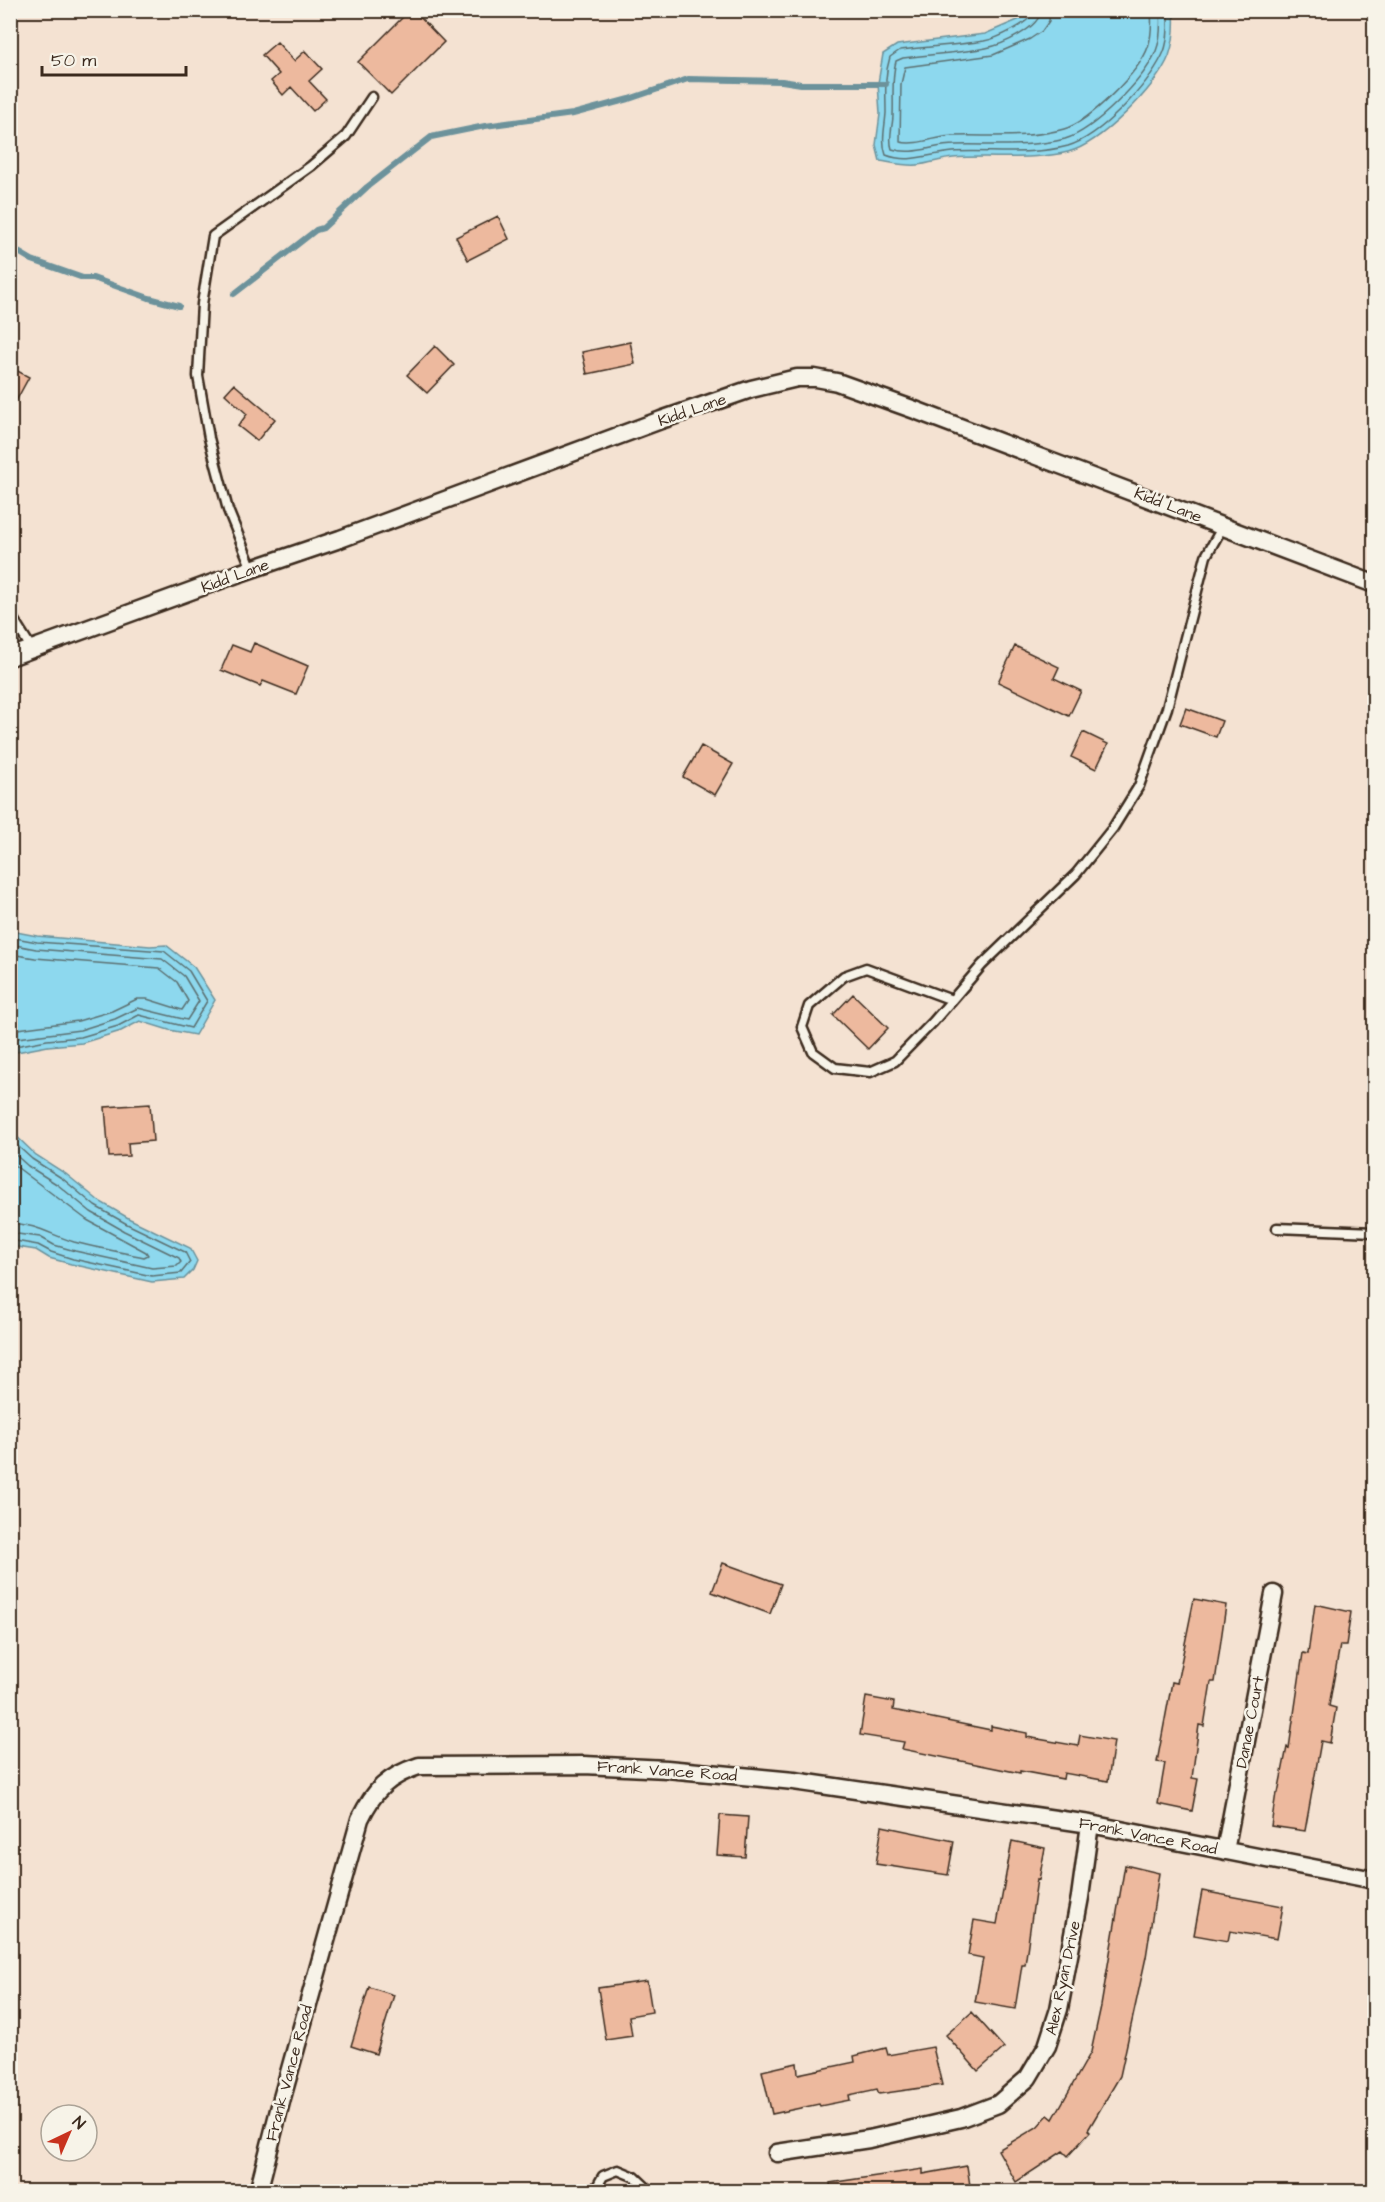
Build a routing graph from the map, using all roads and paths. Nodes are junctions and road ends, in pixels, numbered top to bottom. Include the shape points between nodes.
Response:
1 (372, 97) dead end
2 (1223, 526) junction
3 (252, 569) junction
4 (1374, 584) edge
5 (10, 614) edge
6 (32, 650) junction
7 (10, 657) edge
8 (952, 1000) junction
9 (1277, 1228) dead end
10 (1374, 1232) edge
11 (1274, 1594) dead end
12 (1090, 1824) junction
13 (1225, 1851) junction
14 (1374, 1880) edge
15 (777, 2153) dead end
16 (258, 2192) edge
17 (594, 2192) edge
18 (651, 2192) edge

1 - 3 lane via 346,136 213,236 202,304 198,376 208,438 228,510
2 - 3 street, Kidd Lane via 848,386 797,378 751,389 661,420
2 - 4 street, Kidd Lane
2 - 8 lane via 1206,556 1167,708 1139,786 1113,828 1076,874
3 - 6 street, Kidd Lane
5 - 6 lane
6 - 7 street, Kidd Lane
8 - 8 lane via 895,1061 870,1072 835,1068 813,1052 802,1028 809,1006 844,976 866,968
9 - 10 lane
11 - 13 street, Danae Court
12 - 13 street, Frank Vance Road
12 - 15 street, Alex Ryan Drive via 1059,2008 1047,2046 1028,2078 998,2103 961,2118 869,2139
12 - 16 street, Frank Vance Road via 794,1781 668,1769 419,1766 403,1771 377,1790 360,1819
13 - 14 street, Frank Vance Road
17 - 18 lane via 603,2176 618,2170 635,2177

